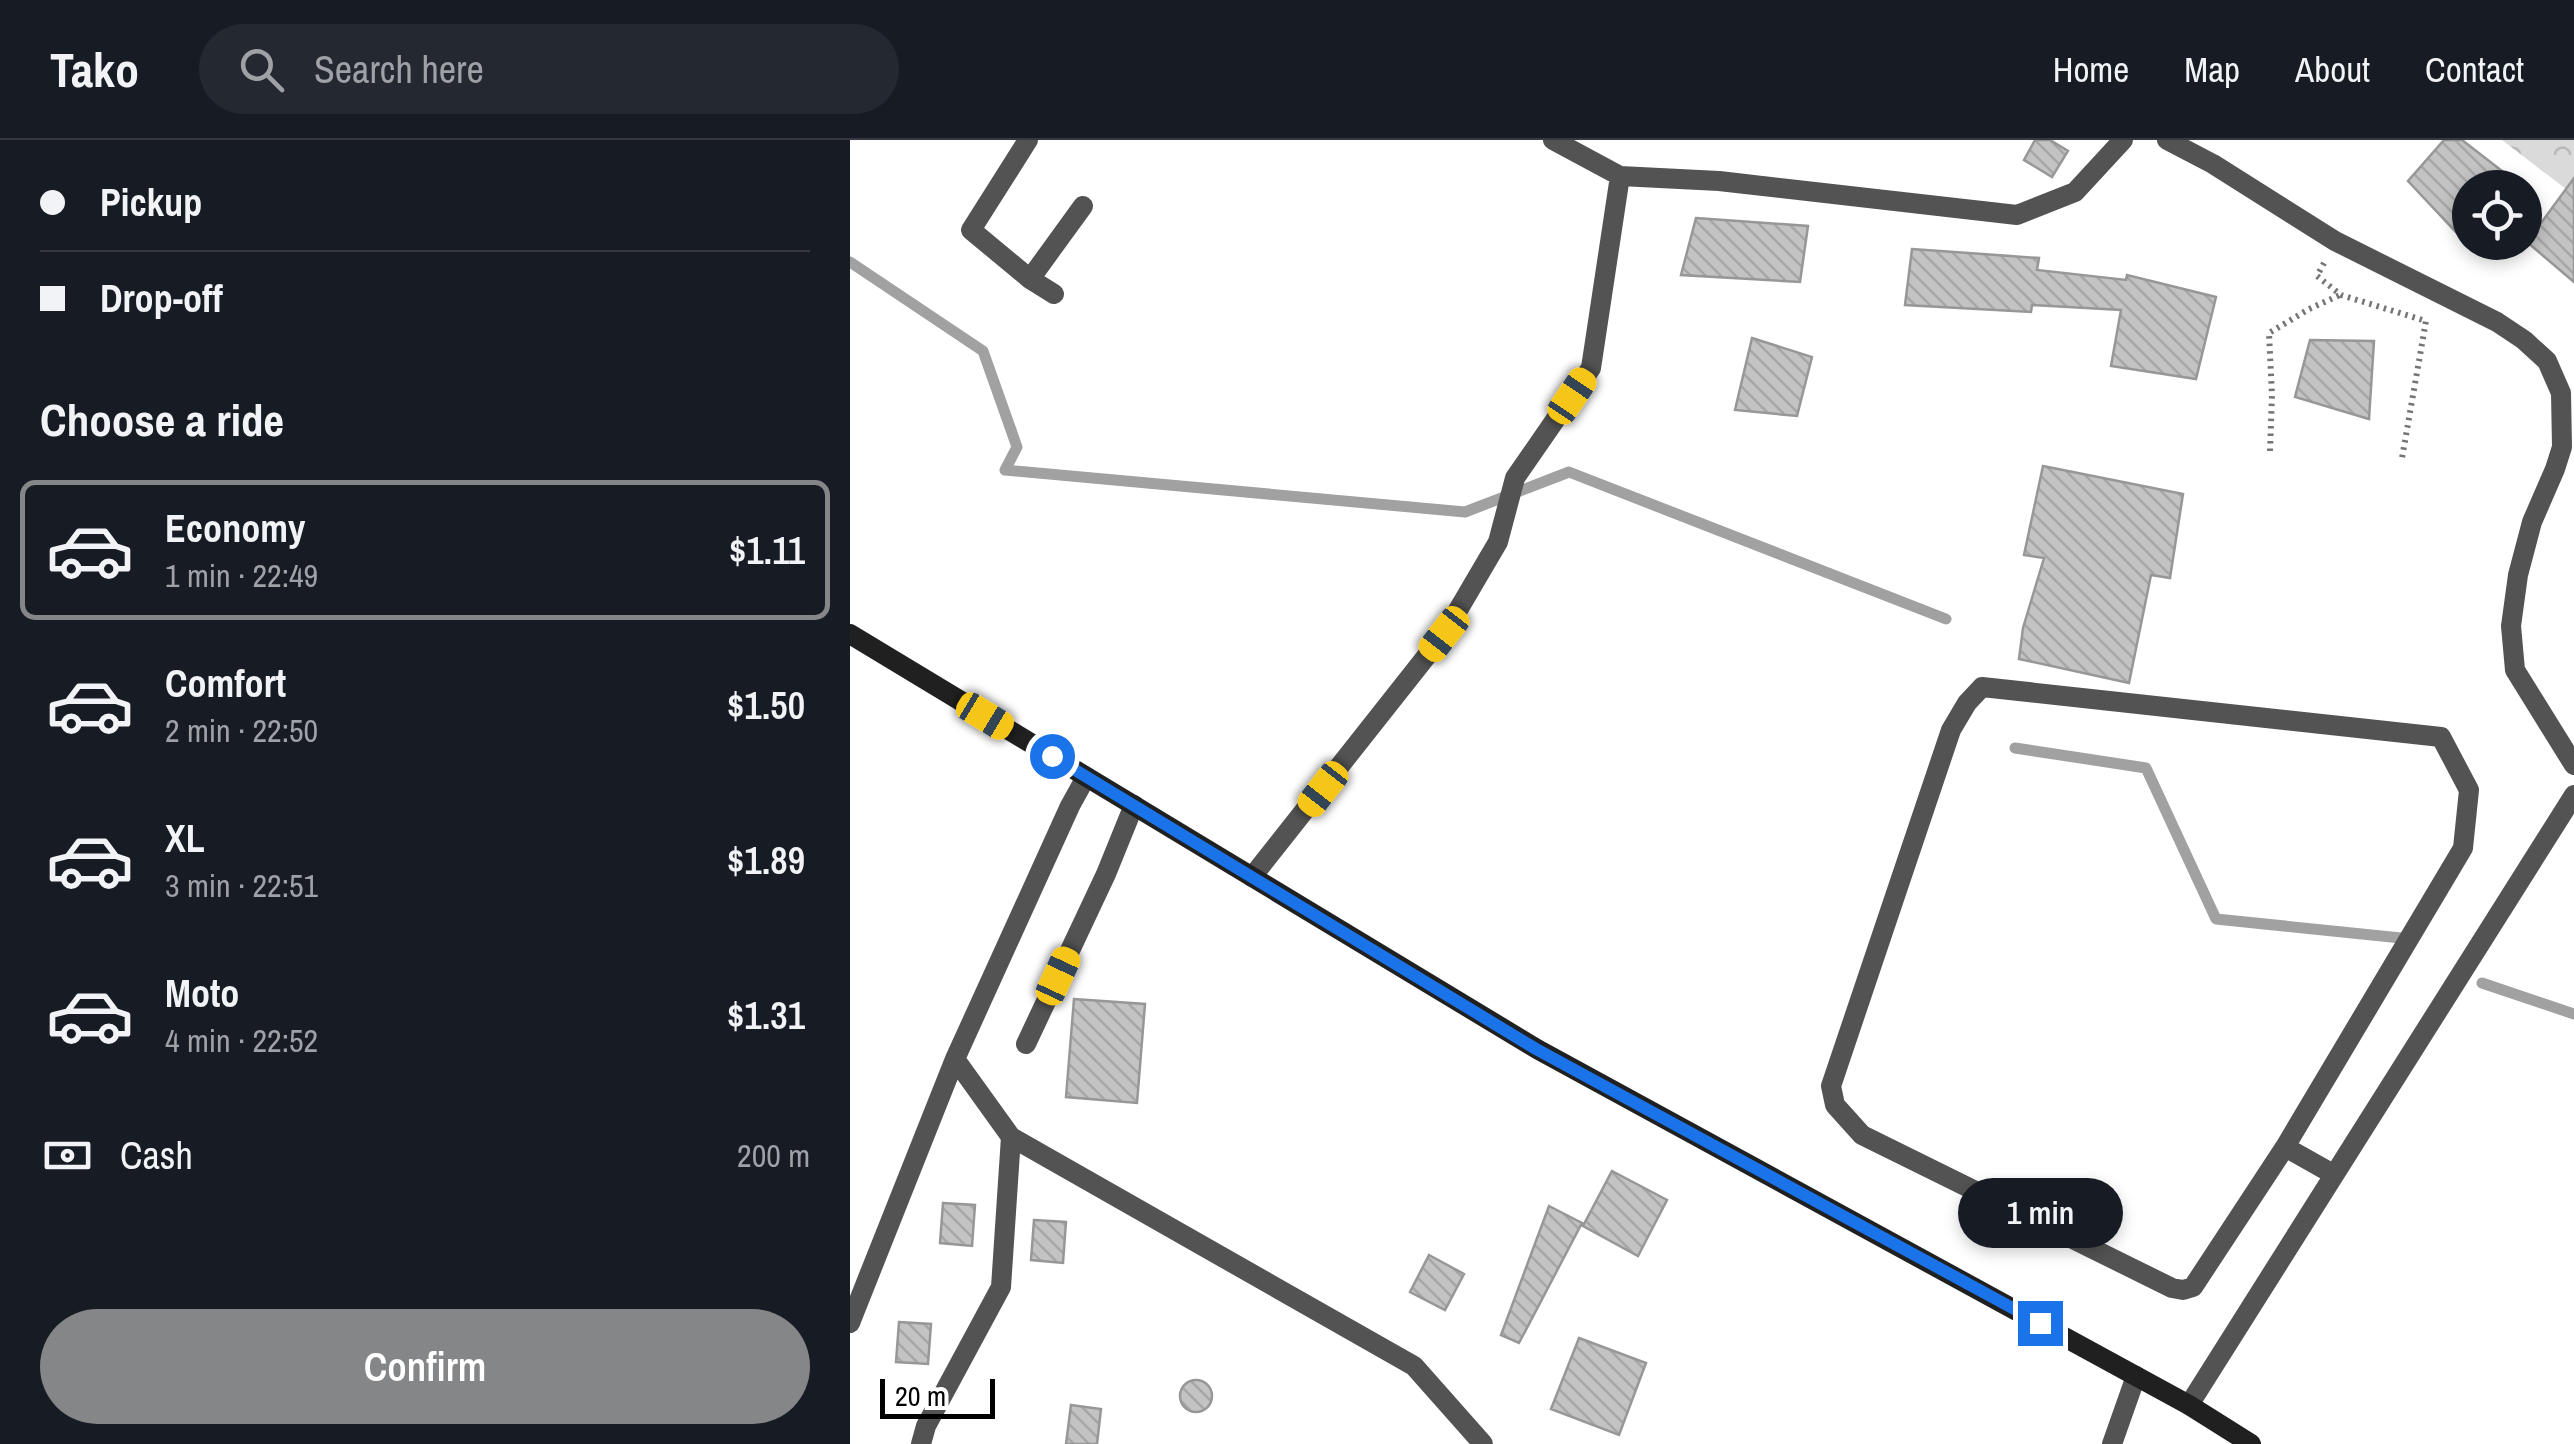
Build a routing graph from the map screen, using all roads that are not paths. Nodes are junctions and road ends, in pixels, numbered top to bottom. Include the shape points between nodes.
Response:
1 (1028, 140) edge
2 (1553, 140) edge
3 (2123, 140) edge
4 (2167, 140) edge
5 (1620, 176) junction
6 (1084, 206) dead end
7 (1030, 279) junction
8 (1054, 294) dead end
9 (850, 634) edge
10 (2574, 765) edge
11 (1086, 777) junction
12 (2574, 795) edge
13 (1134, 805) junction
14 (1252, 877) junction
15 (1026, 1044) dead end
16 (956, 1059) junction
17 (1011, 1138) junction
18 (2285, 1147) junction
19 (2333, 1174) junction
20 (850, 1323) edge
21 (2136, 1376) junction
22 (2189, 1405) junction
23 (922, 1444) edge
24 (1483, 1444) edge
25 (2112, 1444) edge
26 (2251, 1444) edge

1 - 7 street via 971,230
2 - 5 street
3 - 5 street via 2075,192 2016,216
4 - 10 street via 2335,241 2497,322 2547,361 2561,392 2562,447 2532,522 2511,626 2515,670
5 - 14 street via 1591,368 1516,478 1498,542 1444,634
6 - 7 street
7 - 8 street
9 - 11 main road
11 - 13 main road
11 - 16 street
12 - 19 street
13 - 14 main road
13 - 15 street
14 - 21 main road via 1536,1049
16 - 17 street
16 - 20 street
17 - 23 street via 1000,1286
17 - 24 street via 1414,1366
18 - 18 street via 2464,848 2469,790 2441,738 1982,687 1951,730 1831,1086 1835,1105 1862,1135 2183,1290 2193,1287
18 - 19 street
19 - 22 street
21 - 22 main road
21 - 25 street
22 - 26 main road

